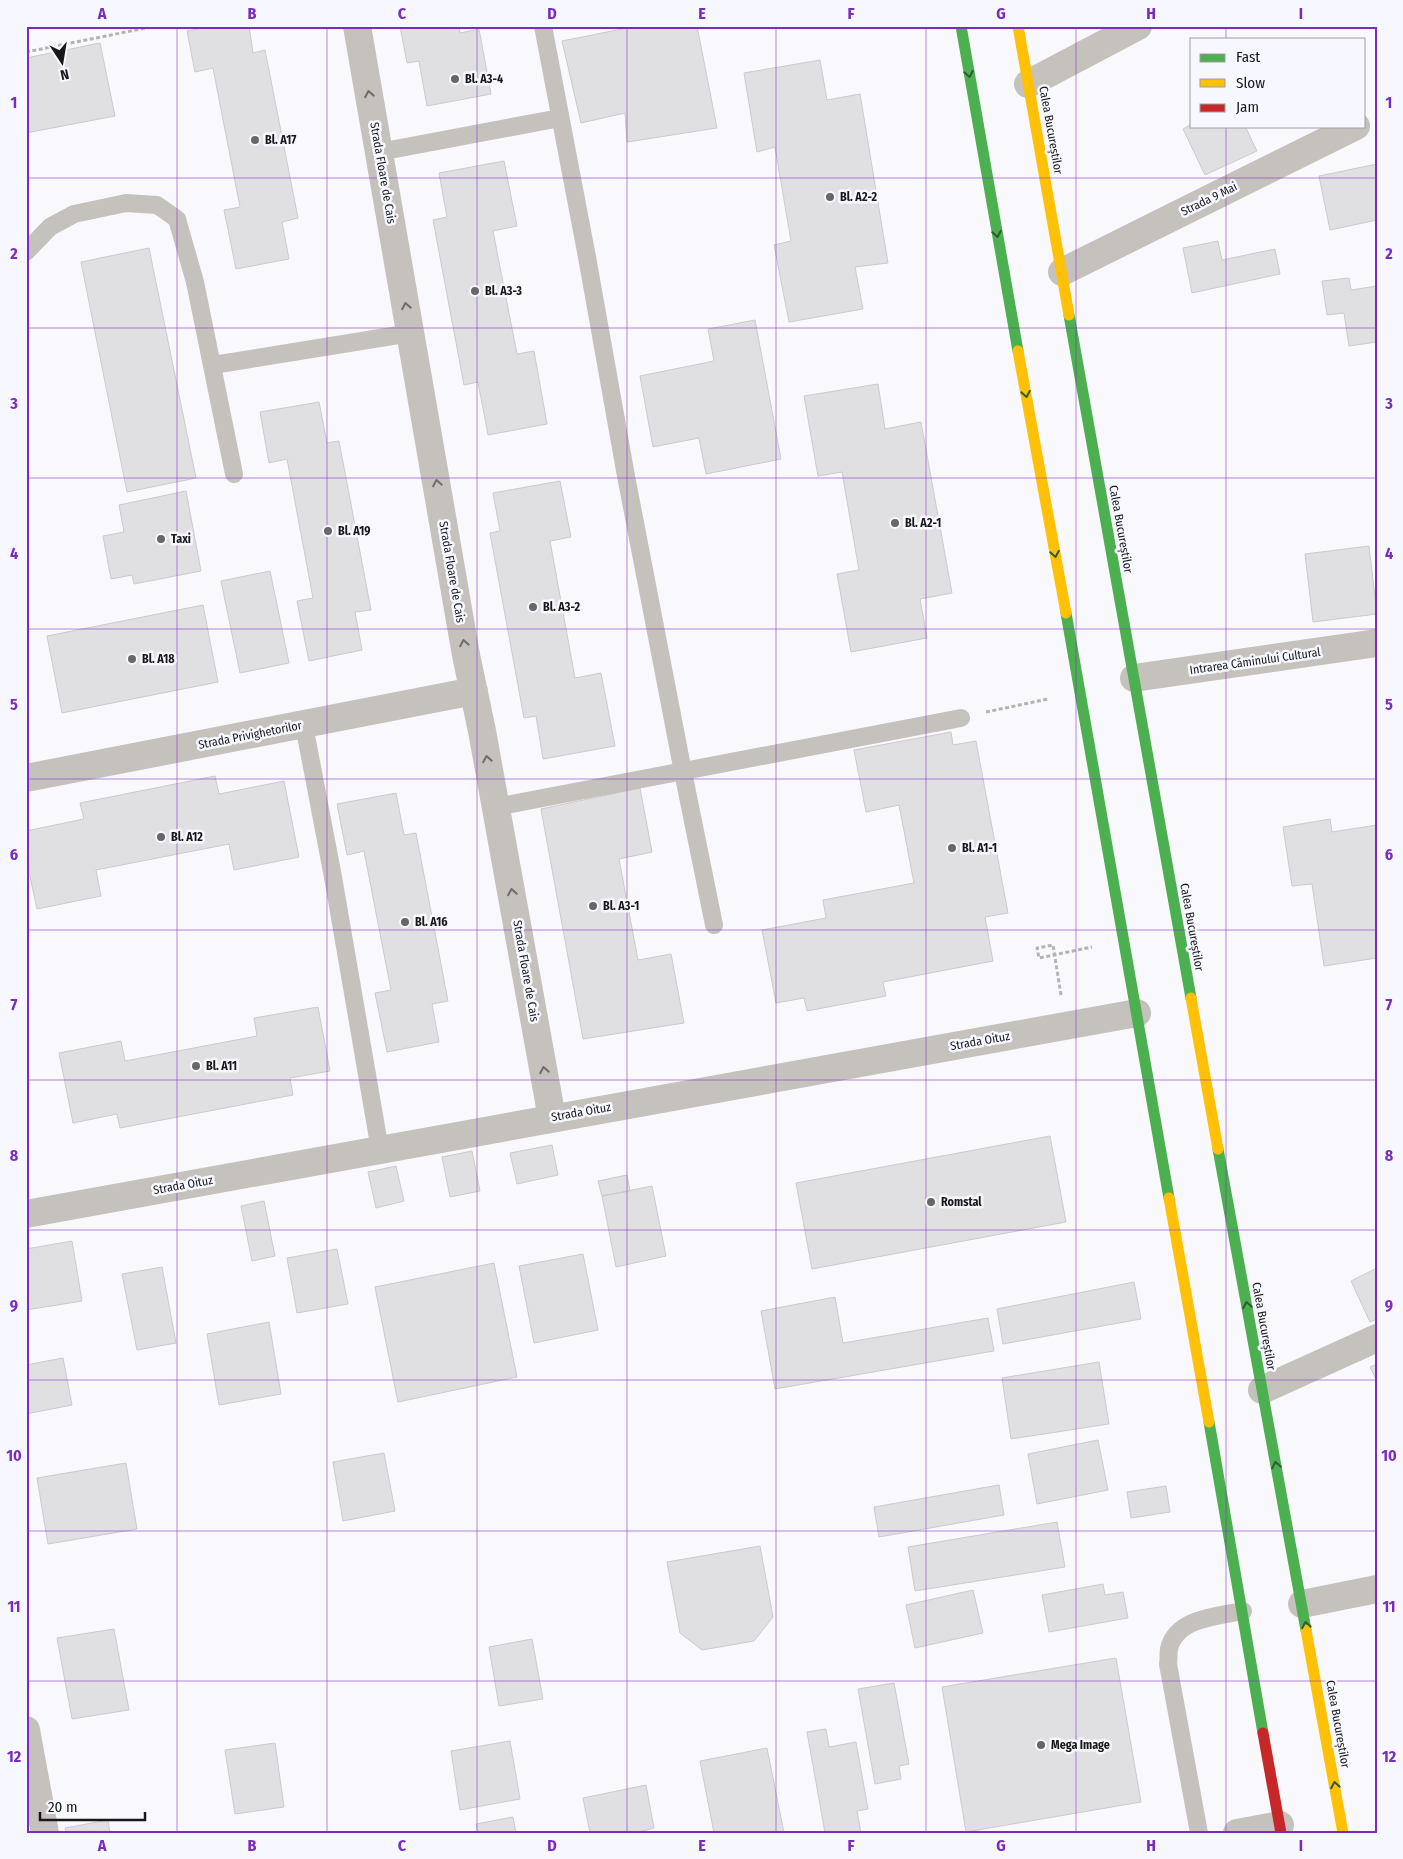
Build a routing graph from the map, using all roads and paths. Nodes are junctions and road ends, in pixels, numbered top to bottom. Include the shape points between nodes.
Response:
1 (156, 26) edge
2 (357, 26) edge
3 (543, 26) edge
4 (961, 26) edge
5 (1018, 26) edge
6 (1138, 26) edge
7 (26, 52) edge
8 (1028, 84) junction
9 (560, 118) junction
10 (1352, 128) edge
11 (379, 152) junction
12 (26, 252) edge
13 (1062, 272) junction
14 (411, 333) junction
15 (213, 365) junction
16 (234, 474) dead end
17 (1377, 643) edge
18 (1134, 678) junction
19 (474, 691) junction
20 (1080, 692) junction
21 (961, 718) joint
22 (304, 725) junction
23 (683, 772) junction
24 (26, 778) edge
25 (496, 807) junction
26 (714, 925) dead end
27 (1039, 958) dead end
28 (1137, 1013) junction
29 (1066, 1025) junction
30 (552, 1118) junction
31 (380, 1150) junction
32 (26, 1214) edge
33 (1377, 1338) edge
34 (1262, 1390) junction
35 (1377, 1590) edge
36 (1302, 1604) junction
37 (1243, 1611) junction
38 (26, 1730) edge
39 (1280, 1829) edge
40 (45, 1833) edge
41 (1199, 1833) edge
42 (1237, 1833) edge
43 (1343, 1833) edge

1 - 7 path
11 -> 2 street, Strada Floare de Cais
3 - 9 lane
4 -> 20 highway
5 - 8 highway, Calea Bucureștilor
6 - 8 street
8 - 13 highway, Calea Bucureștilor
9 - 11 lane
9 - 23 lane
10 - 13 street, Strada 9 Mai
14 -> 11 street, Strada Floare de Cais
12 - 15 lane via 50,227 74,214 126,203 157,204 177,219 196,282
13 - 18 highway, Calea Bucureștilor
14 - 15 lane
19 -> 14 street, Strada Floare de Cais
15 - 16 lane
17 - 18 street, Intrarea Căminului Cultural
34 -> 18 highway, Calea Bucureștilor
19 - 22 street, Strada Privighetorilor
25 -> 19 street, Strada Floare de Cais
20 - 21 path
20 - 28 highway
21 - 23 lane
22 - 24 street, Strada Privighetorilor
22 - 31 lane
23 - 25 lane
23 - 26 lane
30 -> 25 street, Strada Floare de Cais
27 - 29 path via 1037,948 1053,945
28 - 29 street, Strada Oituz
28 - 37 highway
29 - 30 street, Strada Oituz
30 - 31 street, Strada Oituz
31 - 32 street, Strada Oituz
33 - 34 street
36 -> 34 highway, Calea Bucureștilor
35 - 36 street
43 -> 36 highway, Calea Bucureștilor
37 - 39 highway
37 - 41 lane via 1198,1620 1177,1632 1169,1648 1168,1664
38 - 40 street
39 - 42 street

